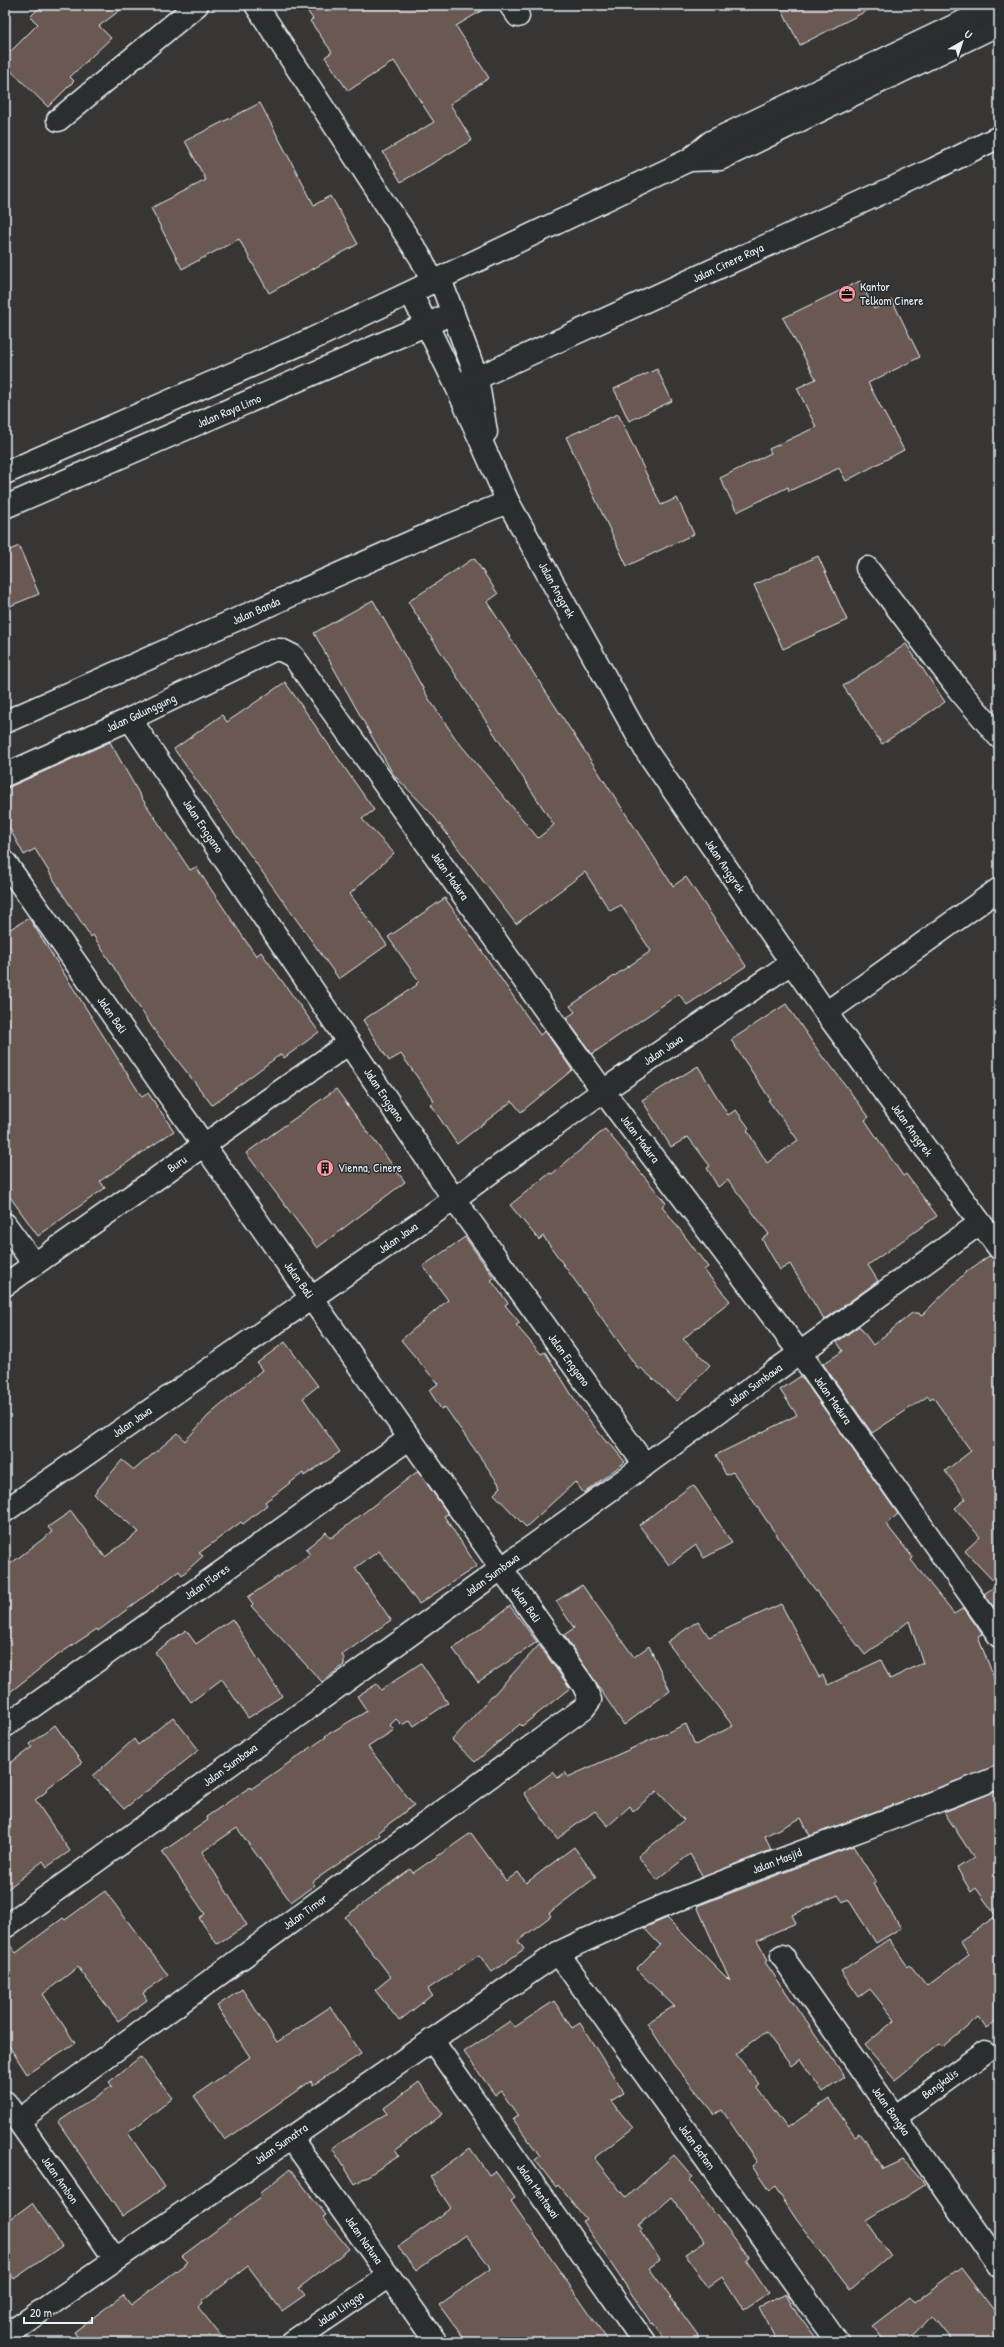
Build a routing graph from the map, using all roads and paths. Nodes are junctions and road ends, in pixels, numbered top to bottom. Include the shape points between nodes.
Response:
1 (197, 5) edge
2 (256, 5) edge
3 (998, 5) edge
4 (999, 24) edge
5 (58, 120) dead end
6 (999, 137) edge
7 (689, 160) junction
8 (436, 281) junction
9 (411, 293) junction
10 (453, 313) junction
11 (426, 326) junction
12 (477, 378) junction
13 (456, 385) junction
14 (490, 460) junction
15 (5, 473) edge
16 (508, 502) junction
17 (5, 507) edge
18 (867, 568) dead end
19 (277, 649) joint
20 (130, 719) junction
21 (5, 722) edge
22 (999, 737) edge
23 (5, 775) edge
24 (5, 862) edge
25 (999, 889) edge
26 (791, 963) junction
27 (826, 1013) junction
28 (349, 1043) junction
29 (603, 1091) junction
30 (204, 1145) junction
31 (454, 1199) junction
32 (980, 1223) junction
33 (5, 1224) edge
34 (999, 1248) edge
35 (34, 1264) junction
36 (5, 1285) edge
37 (311, 1298) junction
38 (800, 1353) junction
39 (410, 1438) junction
40 (645, 1465) junction
41 (5, 1511) edge
42 (501, 1568) junction
43 (999, 1636) edge
44 (590, 1700) joint
45 (5, 1726) edge
46 (999, 1777) edge
47 (5, 1927) edge
48 (558, 1953) junction
49 (782, 1956) dead end
50 (432, 2040) junction
51 (985, 2052) dead end
52 (5, 2102) edge
53 (895, 2116) junction
54 (18, 2121) junction
55 (291, 2138) junction
56 (996, 2257) edge
57 (115, 2259) junction
58 (389, 2276) junction
59 (5, 2336) edge
60 (292, 2342) edge
61 (436, 2342) edge
62 (644, 2342) edge
63 (837, 2342) edge

1 - 5 street
2 - 8 street, Jalan Anggrek
3 - 7 street via 711,142
4 - 7 street via 720,159
6 - 12 street, Jalan Cinere Raya
7 - 8 street
8 - 9 street
8 - 10 street, Jalan Anggrek
9 - 11 street, Jalan Anggrek
9 - 15 street
10 - 11 street, Jalan Raya Limo
10 - 12 street, Jalan Anggrek
11 - 13 street, Jalan Anggrek
11 - 17 street, Jalan Raya Limo
12 - 13 street, Jalan Cinere Raya
12 - 14 street, Jalan Anggrek
13 - 14 street, Jalan Anggrek
14 - 16 street, Jalan Anggrek
16 - 21 street, Jalan Banda via 443,528
16 - 26 street, Jalan Anggrek via 645,749
18 - 22 street via 959,690
19 - 20 street, Jalan Galunggung
19 - 29 street, Jalan Madura via 293,656
20 - 23 street, Jalan Galunggung
20 - 28 street, Jalan Enggano
24 - 30 street, Jalan Bali
25 - 27 street
26 - 27 street, Jalan Anggrek
26 - 29 street, Jalan Jawa
27 - 32 street, Jalan Anggrek
28 - 30 street, Buru
28 - 31 street, Jalan Enggano
29 - 31 street, Jalan Jawa
29 - 38 street, Jalan Madura
30 - 35 street, Buru
30 - 37 street, Jalan Bali
31 - 37 street, Jalan Jawa
31 - 40 street, Jalan Enggano
32 - 34 street, Jalan Anggrek
32 - 38 street, Jalan Sumbawa
33 - 35 street
35 - 36 street, Buru
37 - 39 street, Jalan Bali
37 - 41 street, Jalan Jawa
38 - 40 street, Jalan Sumbawa
38 - 43 street, Jalan Madura
39 - 42 street, Jalan Bali
39 - 45 street, Jalan Flores
40 - 42 street, Jalan Sumbawa
42 - 44 street, Jalan Bali via 584,1686
42 - 47 street, Jalan Sumbawa
44 - 54 street, Jalan Timor via 584,1708
46 - 48 street, Jalan Masjid via 782,1859 603,1931
48 - 50 street, Jalan Sumatra
48 - 63 street, Jalan Batam
49 - 53 street, Jalan Bangka
50 - 55 street, Jalan Sumatra
50 - 62 street, Jalan Mentawai
51 - 53 street, Bengkalis
52 - 54 street, Jalan Ambon
53 - 56 street, Jalan Bangka
54 - 57 street, Jalan Ambon
55 - 57 street, Jalan Sumatra
55 - 58 street, Jalan Natuna
57 - 59 street, Jalan Sumatra
58 - 60 street, Jalan Lingga
58 - 61 street, Jalan Natuna

